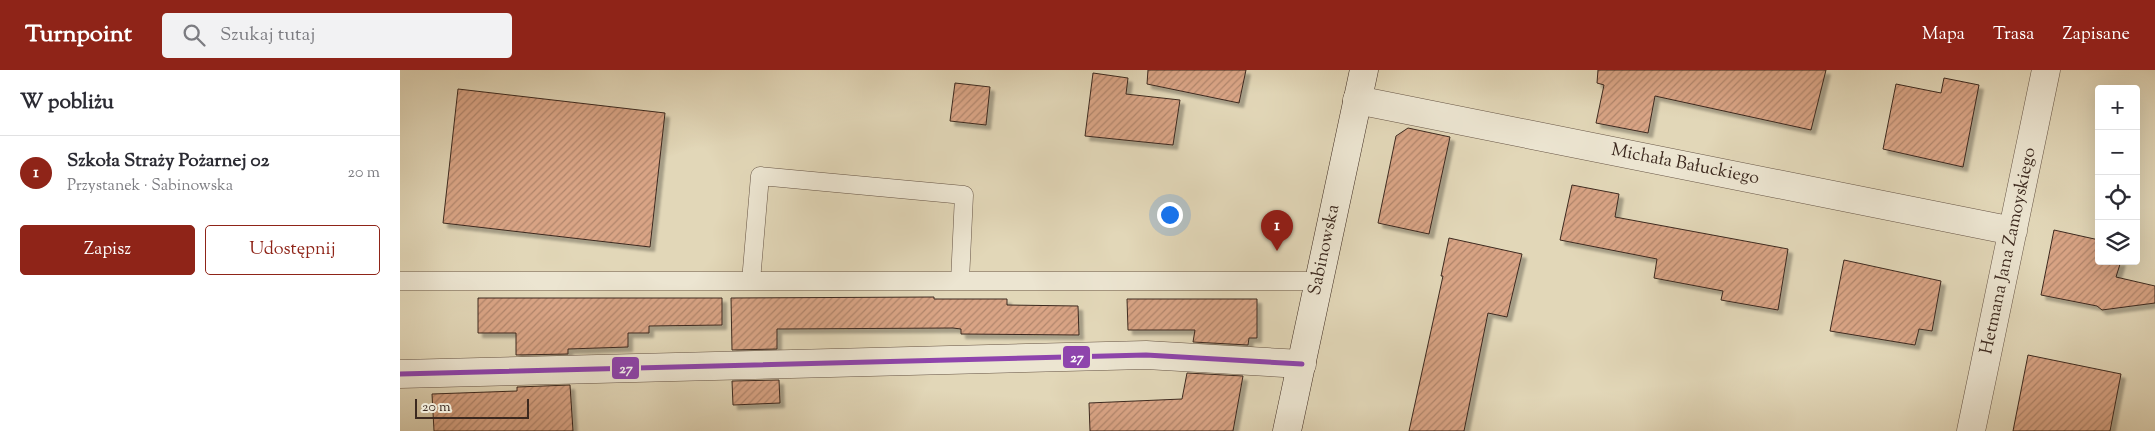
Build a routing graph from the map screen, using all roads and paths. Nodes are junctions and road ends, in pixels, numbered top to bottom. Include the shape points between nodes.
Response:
1 (1364, 70) edge
2 (2046, 70) edge
3 (1357, 100) junction
4 (2013, 231) junction
5 (400, 281) edge
6 (752, 281) junction
7 (960, 281) junction
8 (1318, 281) junction
9 (1302, 364) junction
10 (400, 374) edge
11 (1287, 431) edge
12 (1971, 431) edge

1 - 3 street, Sabinowska
2 - 4 street, Hetmana Jana Zamoyskiego
3 - 4 street, Michała Bałuckiego
3 - 8 street, Sabinowska
4 - 12 street, Hetmana Jana Zamoyskiego
5 - 6 lane
6 - 7 lane
6 - 7 lane via 760,176 964,195
7 - 8 lane
8 - 9 street, Sabinowska
9 - 10 street via 1146,355
9 - 11 street, Sabinowska

